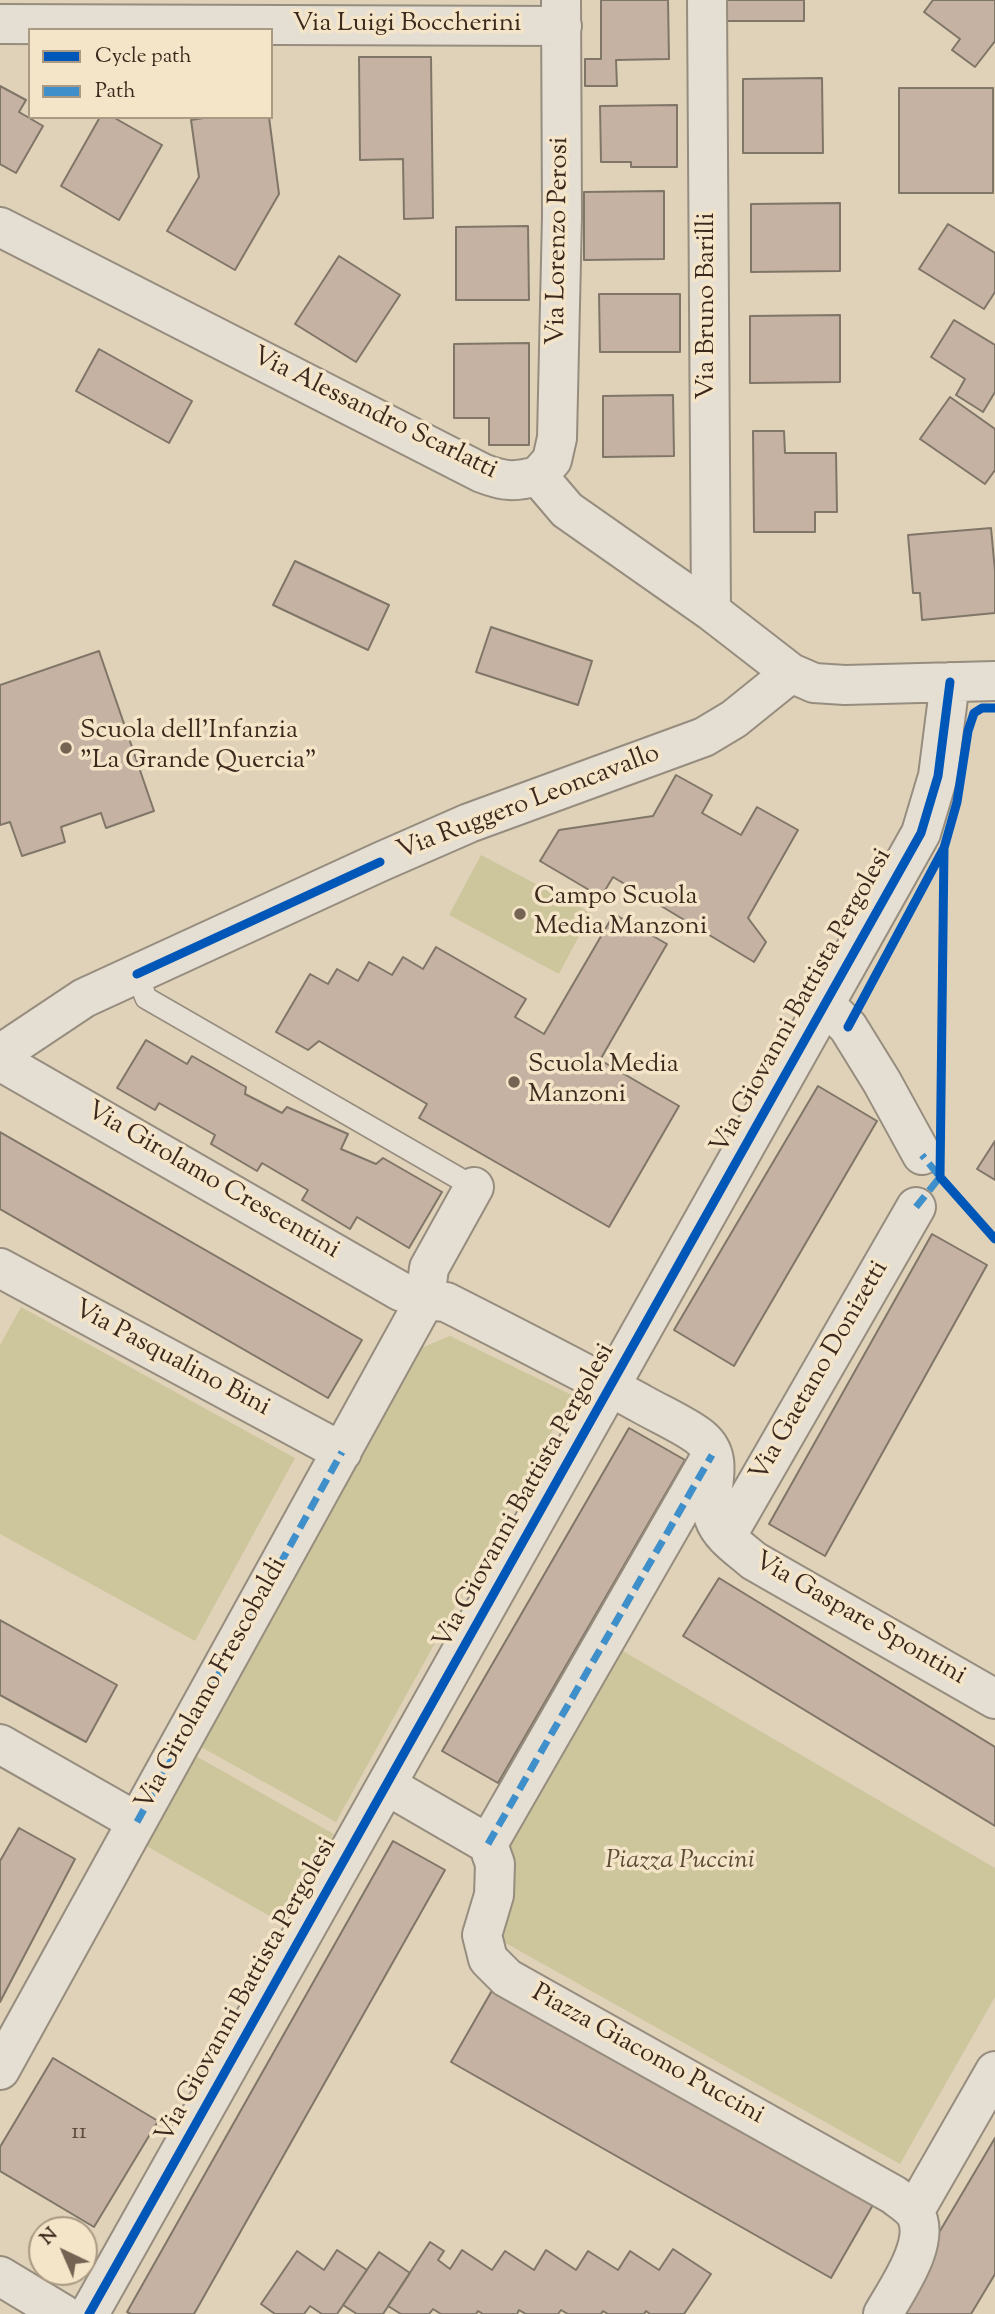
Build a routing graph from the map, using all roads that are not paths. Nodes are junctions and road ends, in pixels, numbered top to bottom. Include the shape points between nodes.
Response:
1 (707, 0) edge
2 (561, 13) edge
3 (0, 24) edge
4 (0, 227) edge
5 (538, 476) junction
6 (711, 611) junction
7 (792, 673) junction
8 (995, 681) edge
9 (950, 682) junction
10 (137, 974) junction
11 (826, 1005) junction
12 (0, 1054) edge
13 (0, 1061) edge
14 (922, 1155) dead end
15 (474, 1187) joint
16 (916, 1207) dead end
17 (0, 1268) edge
18 (425, 1300) junction
19 (611, 1387) junction
20 (342, 1452) junction
21 (712, 1455) junction
22 (726, 1536) junction
23 (995, 1699) edge
24 (0, 1744) edge
25 (388, 1786) junction
26 (137, 1822) junction
27 (488, 1844) junction
28 (0, 2070) edge
29 (995, 2071) edge
30 (914, 2212) junction
31 (0, 2276) edge
32 (63, 2314) edge
33 (89, 2314) edge
34 (883, 2314) edge

1 - 6 street, Via Bruno Barilli
2 - 3 street, Via Luigi Boccherini
2 - 5 street, Via Lorenzo Perosi via 557,439 551,460
4 - 5 street, Via Alessandro Scarlatti via 482,473 516,482
5 - 6 street via 567,510
6 - 7 street
7 - 9 street via 814,683 845,685
7 - 10 street, Via Ruggero Leoncavallo via 704,737 469,823
8 - 9 street
9 - 11 street, Via Giovanni Battista Pergolesi via 938,776 921,832
10 - 12 street, Via Ruggero Leoncavallo via 84,998
10 - 15 lane via 146,998
11 - 14 street via 848,1027
11 - 19 street, Via Giovanni Battista Pergolesi
13 - 18 street, Via Girolamo Crescentini via 400,1291
15 - 18 street, Via Girolamo Frescobaldi via 429,1268
16 - 22 street, Via Gaetano Donizetti
17 - 20 street, Via Pasqualino Bini
18 - 19 street via 446,1302
18 - 20 street, Via Girolamo Frescobaldi
19 - 21 street via 702,1438
19 - 25 street, Via Giovanni Battista Pergolesi
20 - 26 street, Via Girolamo Frescobaldi
21 - 22 street, Via Gaspare Spontini via 717,1474 712,1498 715,1519
21 - 27 street
22 - 23 street, Via Gaspare Spontini via 754,1561
24 - 26 street
25 - 27 street
25 - 33 street, Via Giovanni Battista Pergolesi
26 - 28 street, Via Girolamo Frescobaldi
27 - 30 street, Piazza Giacomo Puccini via 495,1864 494,1895 482,1935 488,1959 507,1978 894,2195
29 - 30 street
30 - 34 street via 921,2233 912,2262
31 - 32 street

